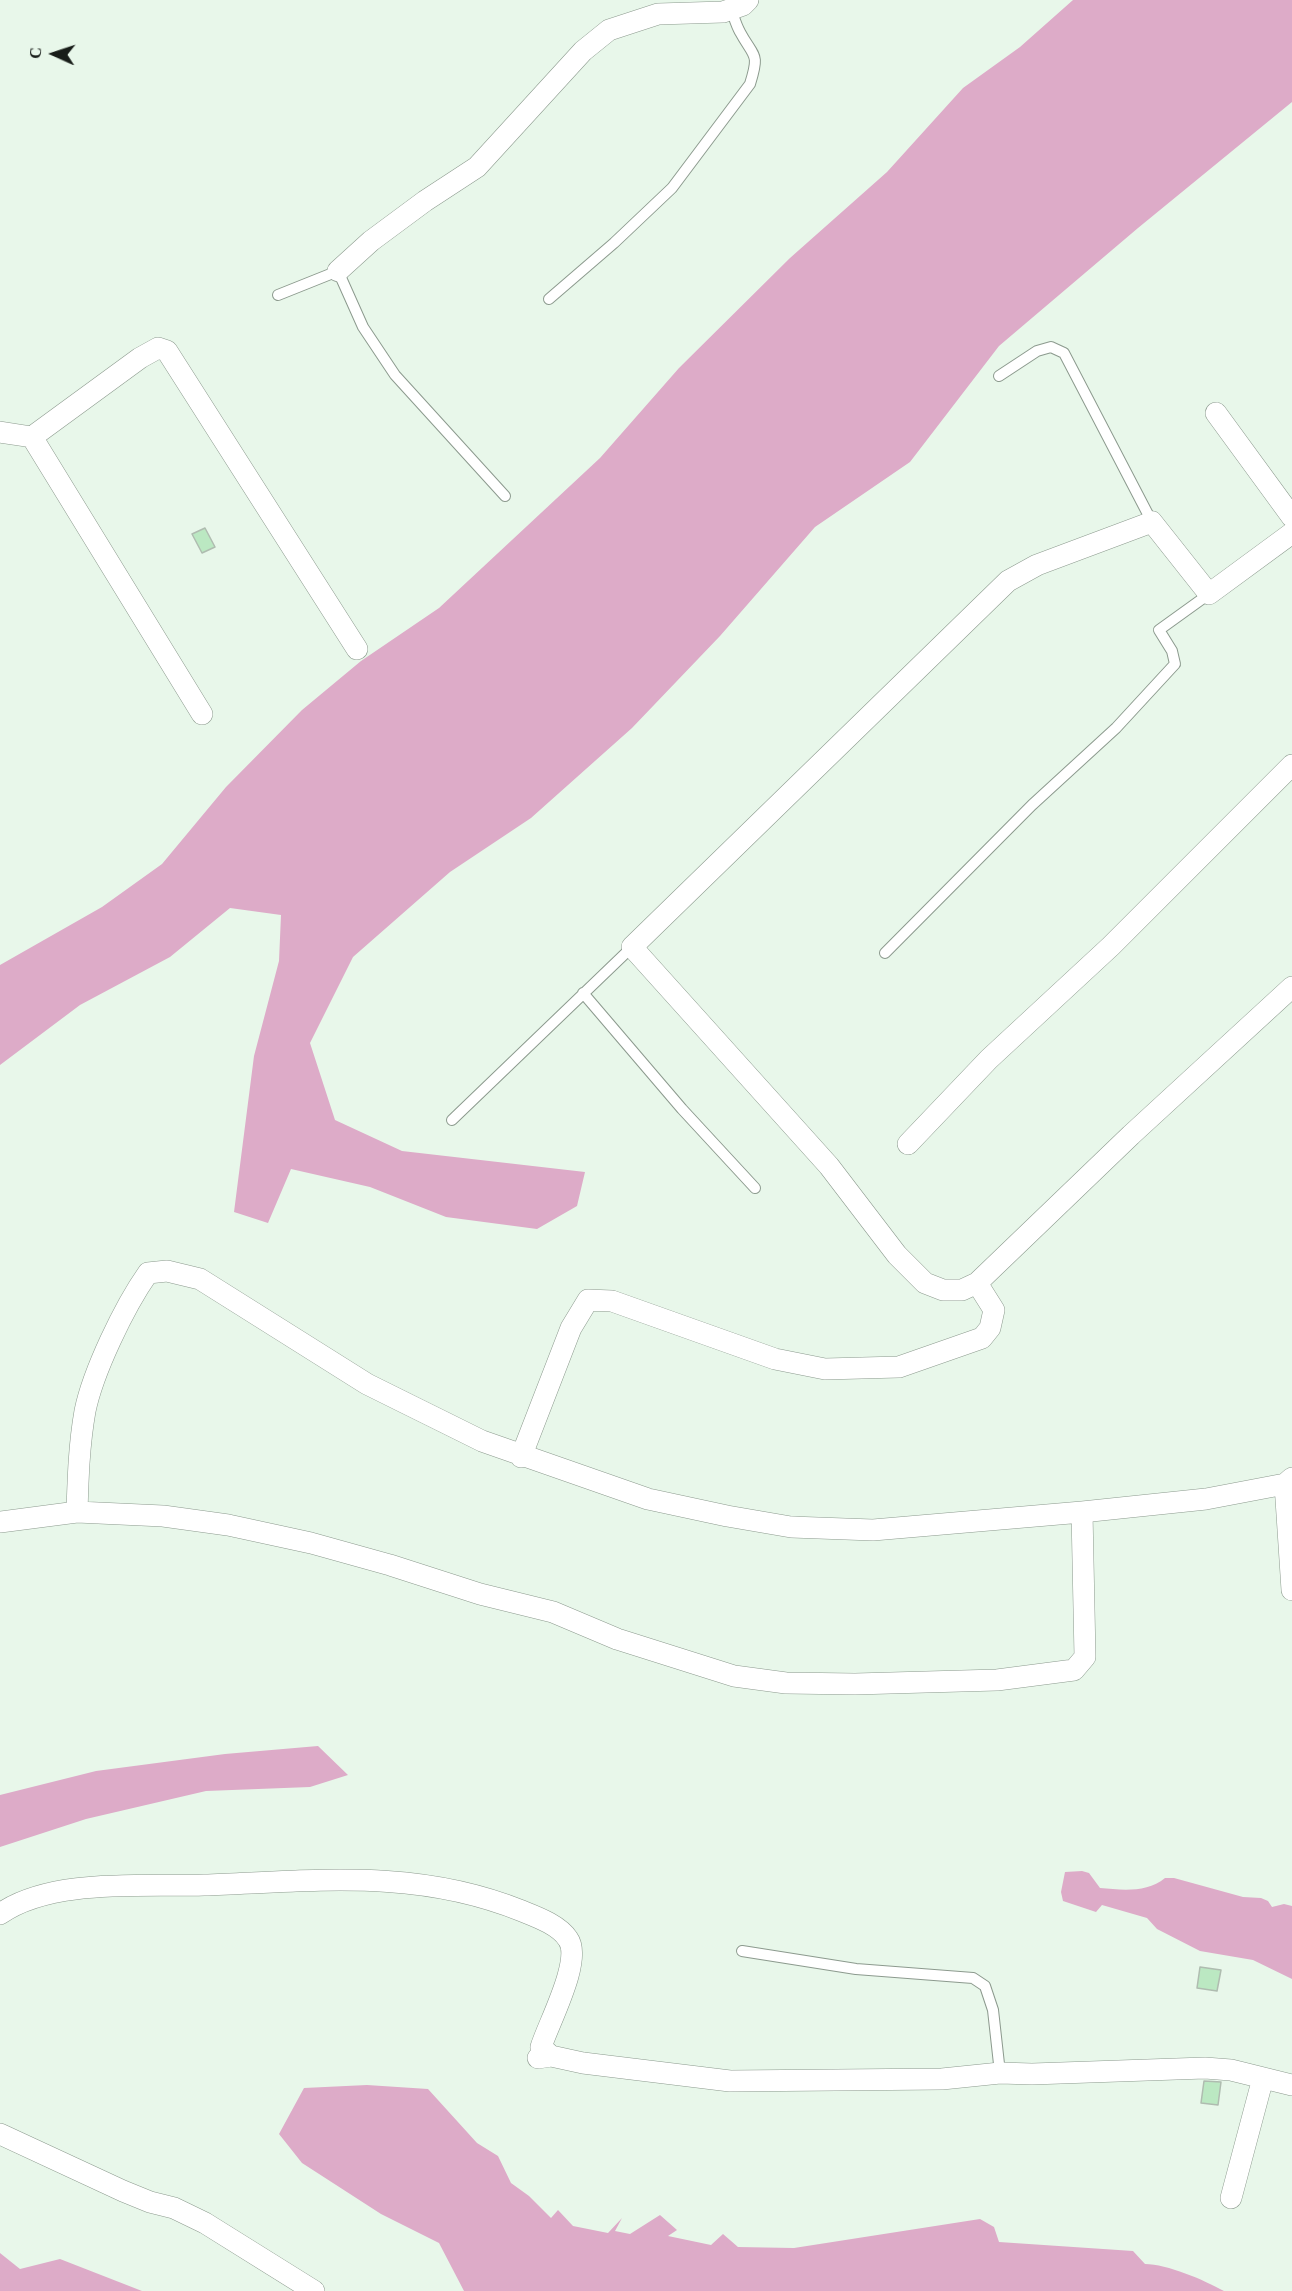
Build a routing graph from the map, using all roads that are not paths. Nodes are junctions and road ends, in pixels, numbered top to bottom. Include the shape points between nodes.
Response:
1 (740, 5) edge
2 (338, 271) junction
3 (278, 295) dead end
4 (549, 299) dead end
5 (999, 376) dead end
6 (1216, 413) dead end
7 (0, 432) edge
8 (32, 437) junction
9 (505, 496) dead end
10 (1292, 517) edge
11 (1152, 522) junction
12 (1292, 533) edge
13 (1209, 594) junction
14 (357, 649) dead end
15 (202, 714) dead end
16 (1292, 765) edge
17 (632, 947) junction
18 (885, 953) dead end
19 (1292, 987) edge
20 (583, 993) junction
21 (452, 1120) dead end
22 (908, 1144) dead end
23 (755, 1188) dead end
24 (978, 1283) junction
25 (521, 1457) junction
26 (1288, 1481) edge
27 (77, 1512) junction
28 (1082, 1512) junction
29 (0, 1522) edge
30 (1292, 1590) edge
31 (0, 1914) edge
32 (742, 1951) dead end
33 (1000, 2073) junction
34 (1263, 2078) junction
35 (1292, 2085) edge
36 (0, 2134) edge
37 (1231, 2198) dead end
38 (314, 2291) edge

1 - 2 street via 723,12 658,14 609,30 583,51 477,167 398,221
1 - 4 lane via 741,33 754,50 756,65 750,84 672,188
2 - 3 lane
2 - 9 lane via 363,327 395,375
5 - 11 lane via 1036,351 1051,347 1064,352
6 - 10 street
7 - 8 street
8 - 14 street via 140,358 158,348 167,351
8 - 15 street
11 - 13 street
11 - 17 street via 1037,565 1008,581
12 - 13 street
13 - 18 lane via 1159,630 1175,664 1116,728 1032,805
16 - 22 street via 1111,946 989,1059
17 - 20 lane
17 - 24 street via 829,1166 897,1255 925,1283 943,1290 962,1290
19 - 24 street
20 - 21 lane
20 - 23 lane via 682,1110
24 - 25 street via 994,1310 990,1328 982,1338 899,1367 825,1369 775,1359 622,1304 588,1300 571,1328
25 - 27 street via 367,1384 200,1279 167,1271 148,1274 134,1293 104,1359 86,1409 79,1454
25 - 28 street via 648,1499 791,1527 873,1530
26 - 28 street via 1206,1498
26 - 30 street
27 - 28 street via 163,1516 311,1543 553,1612 617,1639 734,1676 786,1683 855,1684 997,1680 1074,1670 1086,1657
27 - 29 street
31 - 33 street via 13,1905 46,1894 91,1889 311,1878 436,1886 505,1904 536,1917 569,1940 570,1969 541,2047 544,2057 730,2080 942,2079
32 - 33 lane via 856,1969 972,1978 985,1986 993,2010
33 - 34 street via 1205,2068
34 - 35 street
34 - 37 street
36 - 38 street via 123,2191 205,2223

